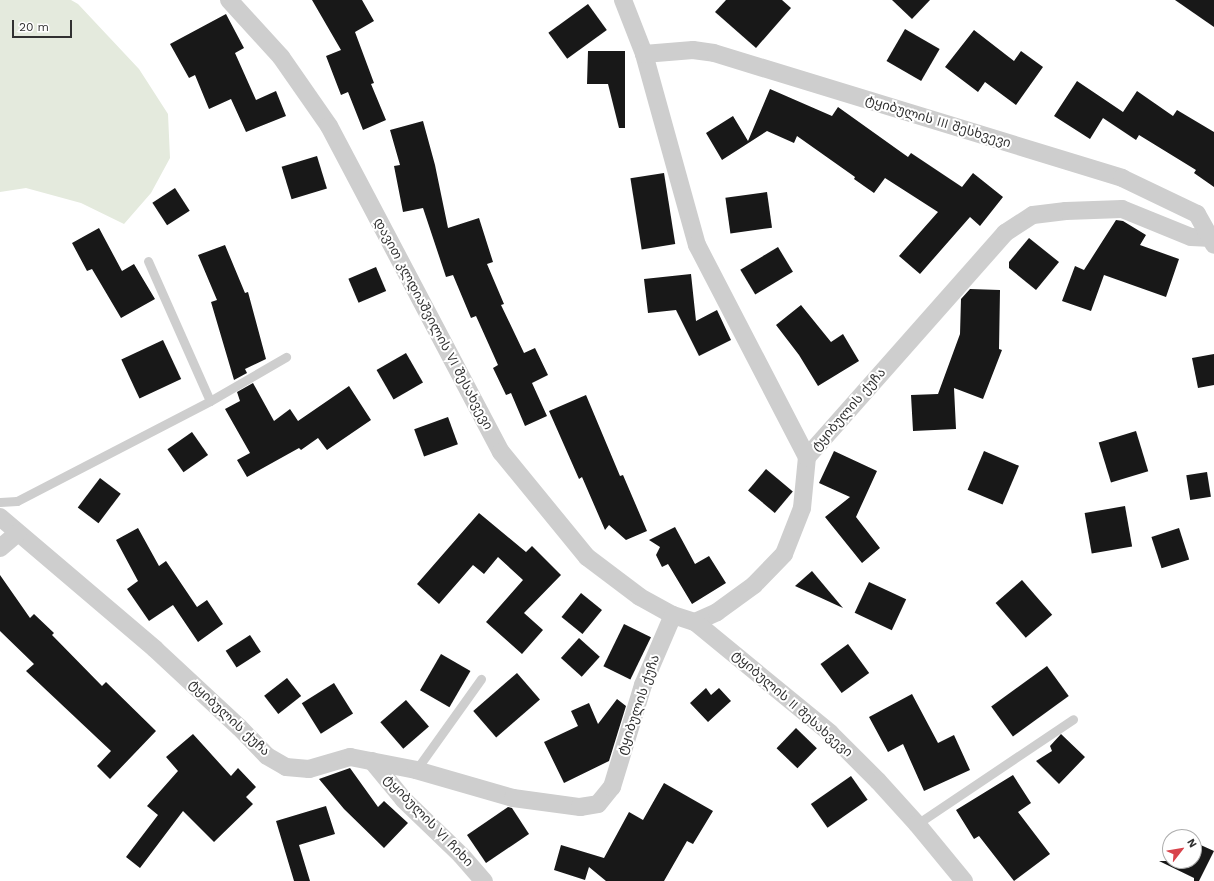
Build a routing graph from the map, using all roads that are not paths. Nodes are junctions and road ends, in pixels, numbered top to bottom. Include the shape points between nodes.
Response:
1 (228, 0) edge
2 (622, 0) edge
3 (644, 54) junction
4 (1213, 240) edge
5 (148, 261) dead end
6 (286, 357) dead end
7 (210, 401) junction
8 (807, 458) junction
9 (0, 502) edge
10 (0, 517) edge
11 (18, 533) junction
12 (0, 548) edge
13 (673, 616) junction
14 (695, 622) junction
15 (481, 679) dead end
16 (1073, 719) dead end
17 (372, 762) junction
18 (416, 770) junction
19 (917, 824) junction
20 (484, 881) edge
21 (964, 881) edge

1 - 13 street, დავით კლდიაშვილის VI შესახვევი via 281,57 329,126 501,452 587,557 640,597
2 - 3 street
3 - 4 street, ტყიბულის III შესხვევი via 693,50 714,53 1122,178 1197,214
3 - 8 street via 697,245
4 - 8 street, ტყიბულის ქუჩა via 1191,237 1122,209 1066,210 1033,215 1004,233
5 - 7 lane
6 - 7 lane
7 - 9 lane via 17,501
8 - 14 street, ტყიბულის ქუჩა via 802,508 784,554 754,585 717,612
10 - 11 street, ტყიბულის ქუჩა
11 - 12 street
11 - 17 street, ტყიბულის ქუჩა via 155,649 267,756 286,767 309,769 350,757
13 - 14 street
13 - 18 street, ტყიბულის ქუჩა via 643,685 612,787 598,804 580,807 513,798
14 - 19 street, ტყიბულის II შესახვევი via 830,733
15 - 18 lane
16 - 19 lane
17 - 18 street, ტყიბულის ქუჩა
17 - 20 street, ტყიბულის VI ჩიხი via 404,800
19 - 21 street, ტყიბულის II შესახვევი

